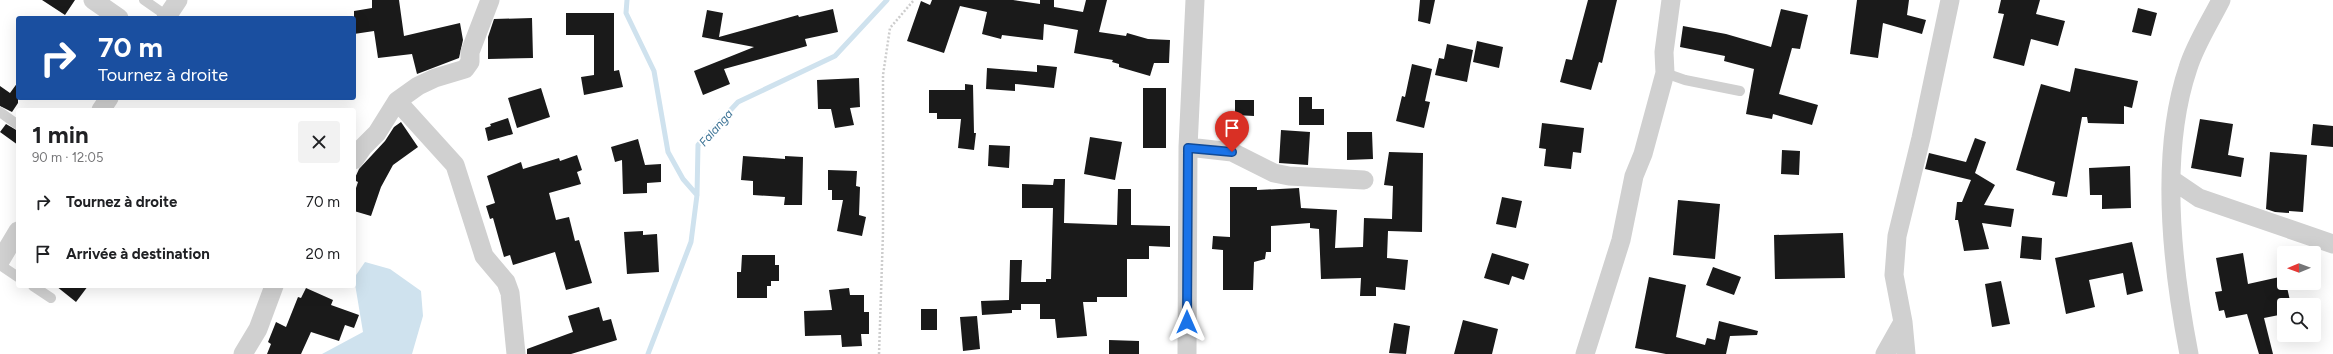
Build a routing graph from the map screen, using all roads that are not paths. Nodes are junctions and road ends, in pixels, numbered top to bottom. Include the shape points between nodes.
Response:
1 (93, 0) edge
2 (144, 0) edge
3 (178, 0) edge
4 (490, 0) edge
5 (1195, 0) edge
6 (1671, 0) edge
7 (1950, 0) edge
8 (2221, 0) edge
9 (116, 16) edge
10 (165, 16) edge
11 (167, 16) edge
12 (1664, 73) junction
13 (1740, 91) dead end
14 (397, 101) junction
15 (0, 112) edge
16 (16, 124) edge
17 (1188, 148) junction
18 (356, 157) edge
19 (2171, 179) junction
20 (1364, 180) dead end
21 (16, 234) edge
22 (2333, 244) edge
23 (0, 261) edge
24 (0, 265) edge
25 (16, 276) edge
26 (35, 288) edge
27 (273, 288) edge
28 (51, 298) dead end
29 (1903, 322) junction
30 (244, 354) edge
31 (516, 354) edge
32 (1187, 354) edge
33 (1585, 354) edge
34 (1885, 354) edge
35 (1906, 354) edge
36 (2189, 354) edge

1 - 9 street
2 - 10 lane
3 - 11 street
4 - 14 street via 470,52 470,62 465,69 435,78
5 - 17 street
6 - 12 street via 1664,52
7 - 29 street via 1898,236 1894,275
8 - 19 street via 2188,67 2178,104
12 - 13 lane
12 - 33 street via 1643,154 1634,176 1621,240
14 - 18 street via 377,133
14 - 31 street via 455,165 484,256 506,282 510,292
15 - 16 lane
17 - 20 street via 1232,152 1282,175
17 - 32 street
19 - 22 street via 2199,198
19 - 36 street via 2178,295
21 - 23 street
24 - 25 lane
26 - 28 lane
27 - 30 street via 258,329
29 - 34 street
29 - 35 street

